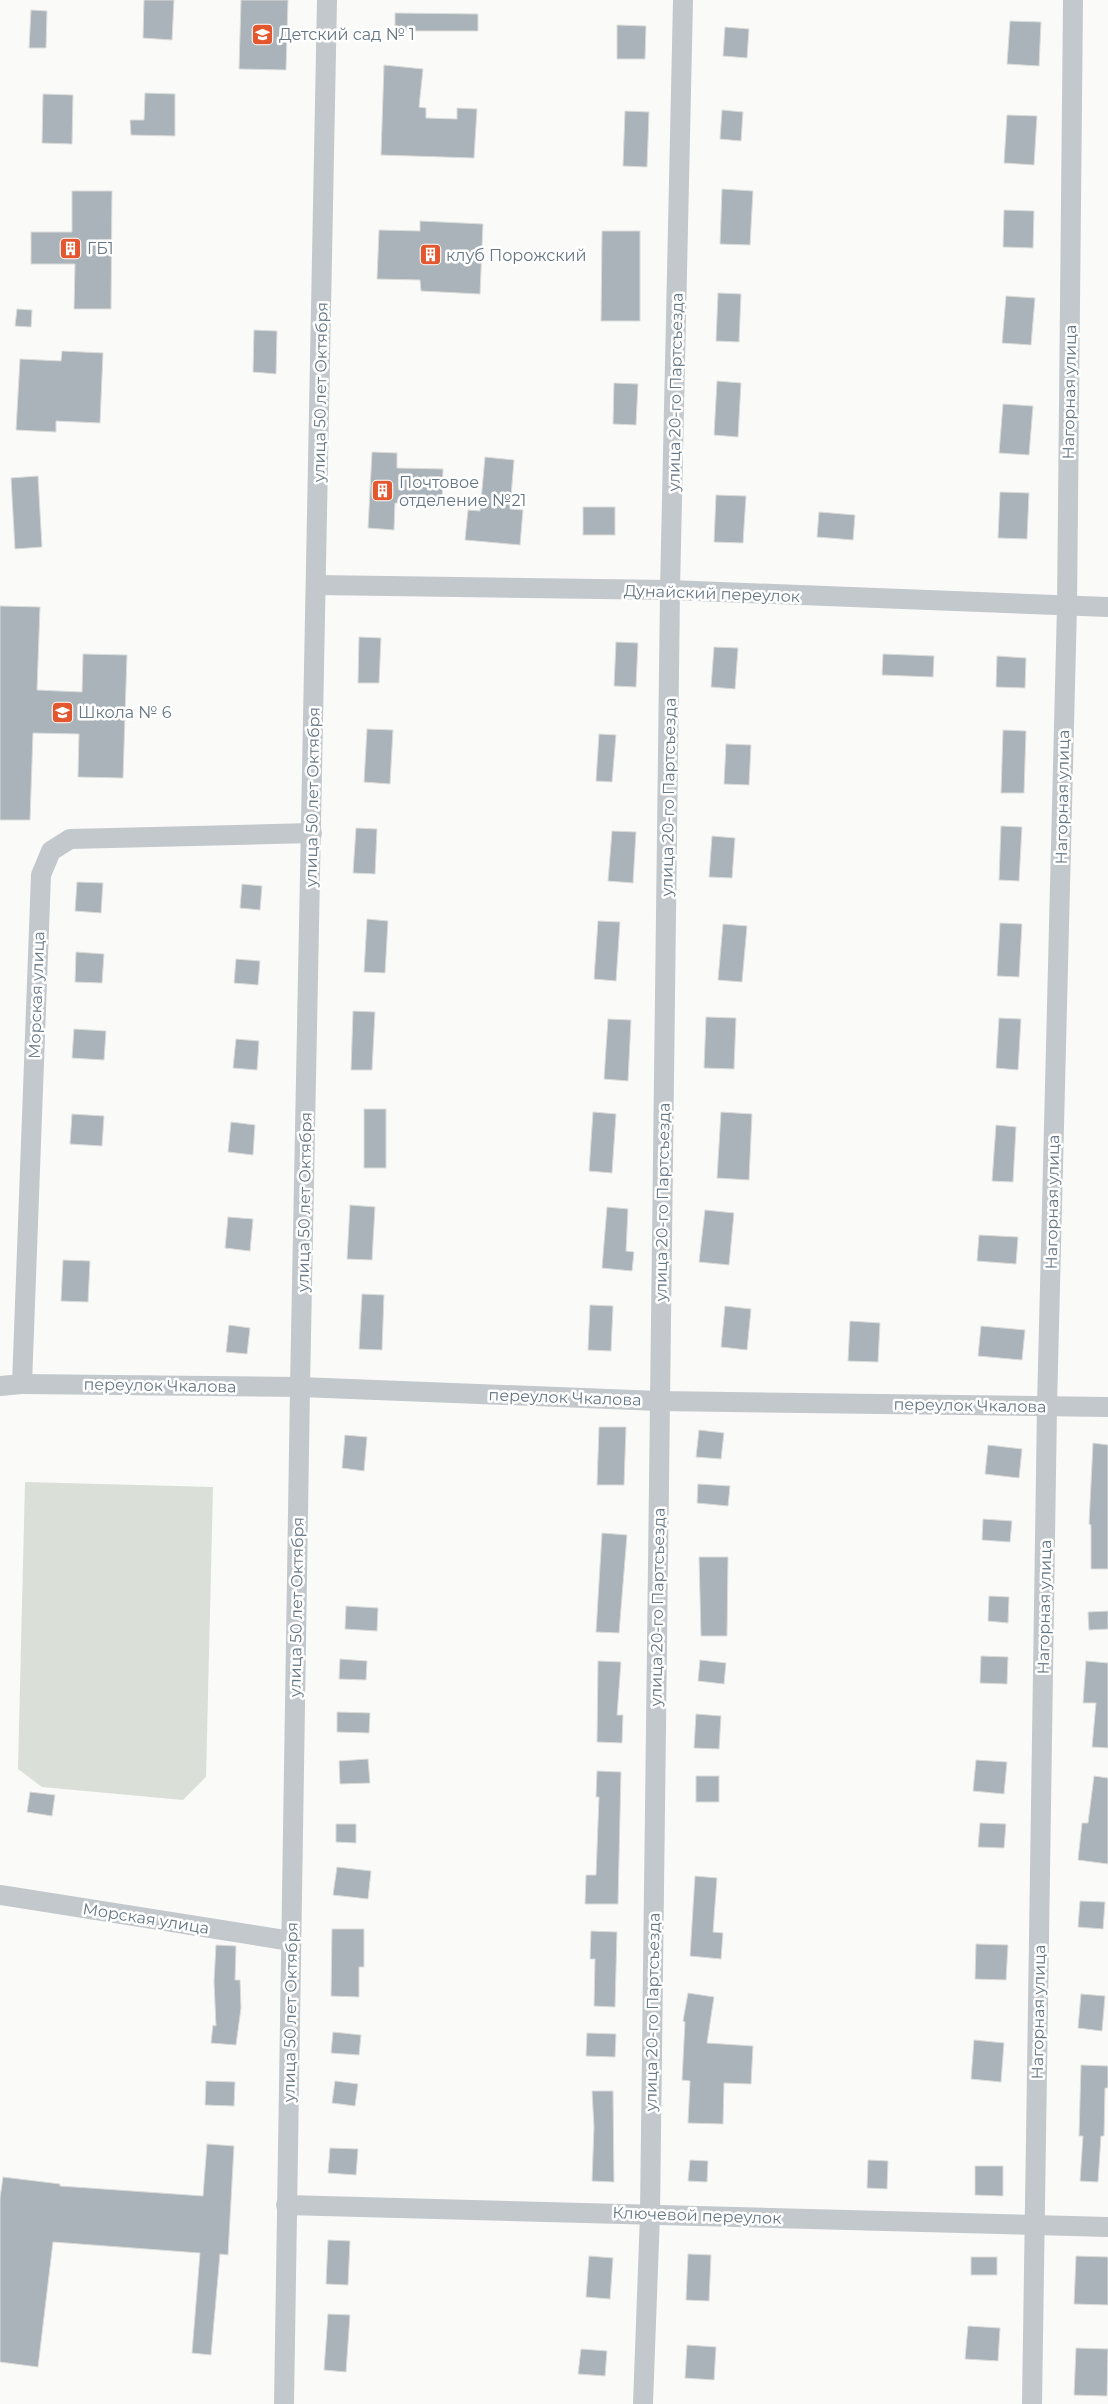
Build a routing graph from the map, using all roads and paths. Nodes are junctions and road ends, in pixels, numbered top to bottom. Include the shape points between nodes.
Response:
1 (327, 0) edge
2 (683, 0) edge
3 (1073, 0) edge
4 (316, 585) junction
5 (670, 590) junction
6 (1067, 606) junction
7 (1108, 607) edge
8 (312, 833) junction
9 (22, 1384) junction
10 (0, 1386) edge
11 (300, 1387) junction
12 (659, 1401) junction
13 (1047, 1406) junction
14 (1108, 1407) edge
15 (0, 1895) edge
16 (291, 1941) junction
17 (286, 2205) junction
18 (650, 2214) junction
19 (1035, 2227) junction
20 (1108, 2227) edge
21 (284, 2404) edge
22 (643, 2404) edge
23 (1032, 2404) edge

1 - 4 street, улица 50 лет Октября
2 - 5 street, улица 20-го Партсъезда
3 - 6 street, Нагорная улица
4 - 5 street, Дунайский переулок
4 - 8 street, улица 50 лет Октября
5 - 6 street, Дунайский переулок
5 - 12 street, улица 20-го Партсъезда
6 - 7 street, Дунайский переулок
6 - 13 street, Нагорная улица
8 - 9 street, Морская улица via 70,839 51,852 41,874
8 - 11 street, улица 50 лет Октября
9 - 10 street
9 - 11 street, переулок Чкалова
11 - 12 street, переулок Чкалова
11 - 16 street, улица 50 лет Октября
12 - 13 street, переулок Чкалова
12 - 18 street, улица 20-го Партсъезда
13 - 14 street, переулок Чкалова
13 - 19 street, Нагорная улица
15 - 16 street, Морская улица
16 - 17 street, улица 50 лет Октября
17 - 18 street, Ключевой переулок
17 - 21 street, улица 50 лет Октября
18 - 19 street, Ключевой переулок
18 - 22 street, улица 20-го Партсъезда
19 - 20 street, Ключевой переулок
19 - 23 street, Нагорная улица

